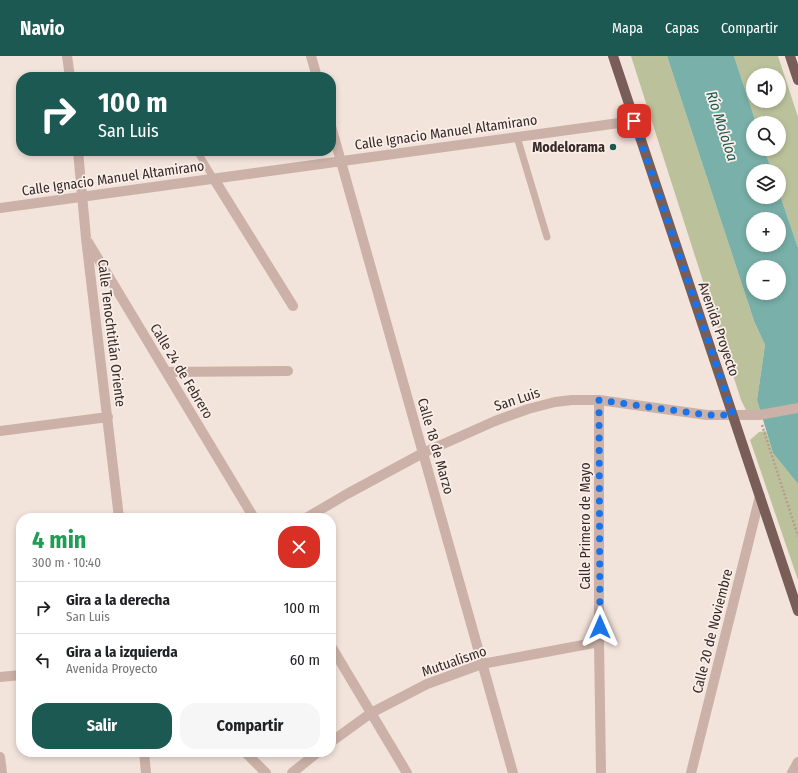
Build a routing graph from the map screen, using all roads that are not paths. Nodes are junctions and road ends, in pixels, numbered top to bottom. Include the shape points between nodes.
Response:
1 (67, 56) edge
2 (311, 56) edge
3 (613, 56) edge
4 (790, 56) edge
5 (69, 72) edge
6 (316, 72) edge
7 (798, 80) edge
8 (634, 121) junction
9 (517, 137) junction
10 (336, 144) edge
11 (79, 156) edge
12 (200, 156) edge
13 (341, 161) junction
14 (214, 179) junction
15 (83, 197) junction
16 (0, 208) edge
17 (547, 237) dead end
18 (86, 238) junction
19 (293, 306) dead end
20 (288, 371) dead end
21 (166, 372) junction
22 (599, 400) junction
23 (798, 408) edge
24 (733, 415) junction
25 (108, 417) junction
26 (0, 431) edge
27 (423, 453) junction
28 (760, 496) junction
29 (118, 513) edge
30 (251, 513) edge
31 (315, 513) edge
32 (798, 611) edge
33 (600, 642) junction
34 (336, 654) edge
35 (482, 664) junction
36 (16, 675) edge
37 (0, 677) edge
38 (371, 713) junction
39 (336, 738) edge
40 (0, 757) edge
41 (144, 757) edge
42 (250, 757) edge
43 (312, 757) edge
44 (798, 762) edge
45 (2, 773) edge
46 (146, 773) edge
47 (266, 773) edge
48 (292, 773) edge
49 (407, 773) edge
50 (513, 773) edge
51 (601, 773) edge
52 (691, 773) edge
53 (792, 773) edge

1 - 5 street
2 - 6 street
3 - 8 main road, Avenida Proyecto
4 - 7 main road
8 - 9 street, Calle Ignacio Manuel Altamirano
8 - 24 main road, Avenida Proyecto
9 - 13 street, Calle Ignacio Manuel Altamirano
9 - 17 lane
10 - 13 street, Calle 18 de Marzo
11 - 15 street, Calle Tenochtitlán Oriente
12 - 14 lane
13 - 14 street, Calle Ignacio Manuel Altamirano
13 - 27 street, Calle 18 de Marzo
14 - 15 street, Calle Ignacio Manuel Altamirano
14 - 19 street
15 - 16 street, Calle Ignacio Manuel Altamirano
15 - 18 street, Calle Tenochtitlán Oriente
18 - 21 street, Calle 24 de Febrero
18 - 25 street, Calle Tenochtitlán Oriente
20 - 21 street
21 - 30 street, Calle 24 de Febrero
22 - 24 street, San Luis via 707,415
22 - 27 street, San Luis via 555,402 528,409
22 - 33 street, Calle Primero de Mayo
23 - 24 street, San Luis via 759,415
24 - 28 main road, Avenida Proyecto
25 - 26 street
25 - 29 street, Calle Tenochtitlán Oriente
27 - 31 street, San Luis
27 - 35 street, Calle 18 de Marzo
28 - 32 main road, Avenida Proyecto
28 - 52 street, Calle 20 de Noviembre
33 - 35 street, Mutualismo
33 - 51 street, Calle Primero de Mayo
34 - 38 street
35 - 38 street, Mutualismo via 427,684
35 - 50 street, Calle 18 de Marzo
36 - 37 street
38 - 39 street, Mutualismo
38 - 49 street
40 - 45 street
41 - 46 street
42 - 47 street
43 - 48 street
44 - 53 street

